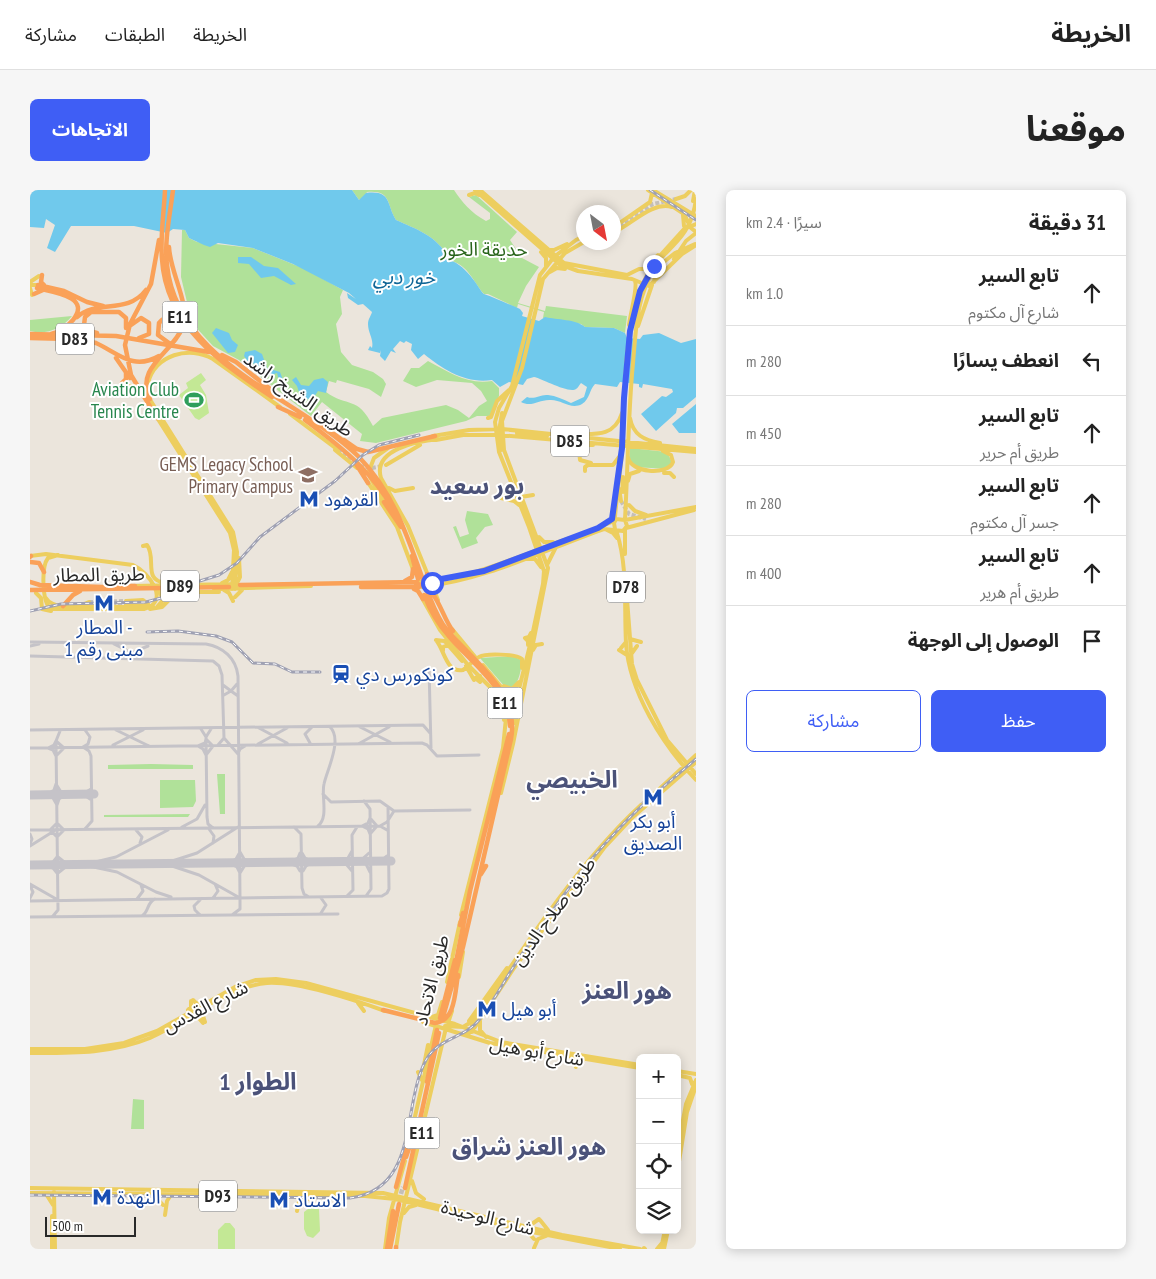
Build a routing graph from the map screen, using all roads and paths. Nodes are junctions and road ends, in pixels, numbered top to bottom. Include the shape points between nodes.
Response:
1 (165, 190) edge
2 (173, 190) edge
3 (475, 190) edge
4 (648, 190) edge
5 (693, 190) edge
6 (469, 192) edge
7 (653, 192) edge
8 (482, 193) edge
9 (696, 199) edge
10 (676, 200) tunnel mouth
11 (650, 202) junction
12 (693, 204) junction
13 (672, 207) junction
14 (678, 210) junction
15 (683, 210) junction
16 (648, 212) junction
17 (694, 214) edge
18 (689, 223) junction
19 (696, 223) edge
20 (621, 224) edge
21 (621, 226) edge
22 (684, 226) junction
23 (687, 232) junction
24 (696, 232) edge
25 (576, 240) joint
26 (164, 243) junction
27 (696, 244) edge
28 (537, 246) junction
29 (576, 246) edge
30 (547, 250) junction
31 (568, 250) junction
32 (555, 259) junction
33 (654, 264) junction
34 (546, 266) junction
35 (573, 268) junction
36 (645, 269) junction
37 (663, 274) junction
38 (40, 275) joint
39 (622, 275) junction
40 (152, 280) junction
41 (653, 283) junction
42 (32, 286) edge
43 (50, 288) junction
44 (541, 288) junction
45 (44, 290) junction
46 (33, 295) joint
47 (640, 295) junction
48 (536, 303) junction
49 (122, 306) junction
50 (73, 320) junction
51 (129, 324) junction
52 (192, 334) junction
53 (633, 334) junction
54 (32, 336) edge
55 (116, 336) junction
56 (66, 339) junction
57 (125, 340) junction
58 (182, 347) junction
59 (106, 349) junction
60 (167, 350) junction
61 (201, 352) junction
62 (209, 352) junction
63 (127, 362) junction
64 (124, 369) junction
65 (231, 372) junction
66 (255, 382) junction
67 (124, 385) joint
68 (137, 389) junction
69 (513, 389) junction
70 (279, 396) junction
71 (150, 399) junction
72 (278, 406) junction
73 (511, 407) dead end
74 (624, 407) junction
75 (505, 411) junction
76 (628, 413) junction
77 (292, 416) junction
78 (300, 417) junction
79 (159, 418) junction
80 (488, 418) dead end
81 (499, 419) junction
82 (490, 429) junction
83 (520, 431) junction
84 (498, 432) junction
85 (335, 434) junction
86 (471, 434) junction
87 (478, 434) junction
88 (560, 435) junction
89 (517, 436) junction
90 (437, 438) junction
91 (584, 438) junction
92 (342, 440) junction
93 (625, 440) junction
94 (600, 444) junction
95 (497, 447) junction
96 (638, 447) junction
97 (687, 448) junction
98 (338, 450) tunnel mouth
99 (624, 450) junction
100 (696, 450) edge
101 (505, 454) junction
102 (350, 455) junction
103 (358, 456) junction
104 (386, 465) tunnel mouth
105 (598, 465) junction
106 (508, 469) junction
107 (619, 469) junction
108 (585, 471) dead end
109 (380, 474) junction
110 (509, 477) junction
111 (674, 477) dead end
112 (368, 482) junction
113 (413, 488) dead end
114 (518, 488) junction
115 (367, 490) dead end
116 (389, 491) junction
117 (497, 494) dead end
118 (624, 494) junction
119 (531, 496) junction
120 (520, 497) junction
121 (622, 501) tunnel mouth
122 (383, 503) junction
123 (627, 507) junction
124 (695, 509) edge
125 (525, 510) junction
126 (668, 513) junction
127 (400, 516) junction
128 (616, 518) junction
129 (644, 519) junction
130 (404, 520) junction
131 (625, 520) junction
132 (531, 522) junction
133 (401, 527) junction
134 (529, 527) junction
135 (598, 528) junction
136 (587, 529) dead end
137 (626, 529) junction
138 (592, 532) junction
139 (616, 532) junction
140 (530, 533) junction
141 (536, 534) junction
142 (411, 540) junction
143 (236, 541) junction
144 (562, 541) junction
145 (143, 546) dead end
146 (624, 546) junction
147 (540, 551) junction
148 (58, 555) junction
149 (525, 555) junction
150 (30, 556) edge
151 (507, 557) dead end
152 (239, 560) junction
153 (520, 560) junction
154 (512, 561) junction
155 (30, 562) edge
156 (548, 565) junction
157 (235, 566) junction
158 (424, 568) junction
159 (413, 569) junction
160 (488, 570) junction
161 (544, 571) junction
162 (44, 572) junction
163 (145, 572) junction
164 (547, 576) junction
165 (626, 578) junction
166 (30, 582) edge
167 (250, 583) junction
168 (395, 583) junction
169 (428, 583) junction
170 (176, 584) junction
171 (213, 584) junction
172 (312, 585) junction
173 (405, 585) junction
174 (131, 586) junction
175 (234, 586) junction
176 (366, 586) junction
177 (103, 587) junction
178 (92, 589) junction
179 (138, 589) junction
180 (170, 590) junction
181 (220, 590) junction
182 (31, 591) edge
183 (44, 595) junction
184 (423, 597) junction
185 (437, 599) junction
186 (169, 600) junction
187 (628, 602) junction
188 (125, 604) junction
189 (44, 605) junction
190 (92, 606) junction
191 (149, 606) junction
192 (83, 607) junction
193 (157, 607) junction
194 (59, 608) junction
195 (130, 609) junction
196 (144, 609) junction
197 (626, 626) junction
198 (534, 627) junction
199 (452, 632) junction
200 (536, 634) junction
201 (444, 636) joint
202 (454, 638) junction
203 (533, 640) junction
204 (642, 642) dead end
205 (628, 643) junction
206 (638, 646) dead end
207 (472, 651) junction
208 (444, 653) junction
209 (528, 653) junction
210 (464, 656) junction
211 (629, 656) junction
212 (632, 664) junction
213 (528, 666) junction
214 (480, 676) junction
215 (520, 676) junction
216 (474, 680) dead end
217 (498, 681) junction
218 (480, 682) dead end
219 (526, 690) dead end
220 (522, 694) junction
221 (514, 702) dead end
222 (506, 718) dead end
223 (516, 730) junction
224 (672, 752) junction
225 (695, 756) edge
226 (680, 757) junction
227 (696, 762) edge
228 (498, 766) junction
229 (687, 767) junction
230 (675, 774) junction
231 (681, 775) junction
232 (695, 776) edge
233 (668, 786) junction
234 (655, 792) tunnel mouth
235 (500, 797) joint
236 (641, 805) tunnel mouth
237 (488, 806) junction
238 (489, 830) junction
239 (483, 836) junction
240 (589, 864) junction
241 (484, 870) dead end
242 (584, 872) junction
243 (477, 879) junction
244 (470, 891) junction
245 (460, 925) junction
246 (460, 948) junction
247 (518, 958) junction
248 (513, 964) junction
249 (456, 974) junction
250 (215, 1000) junction
251 (443, 1000) junction
252 (356, 1002) junction
253 (384, 1008) junction
254 (364, 1011) dead end
255 (427, 1017) junction
256 (480, 1020) junction
257 (178, 1021) junction
258 (421, 1022) junction
259 (441, 1024) junction
260 (441, 1024) dead end
261 (472, 1024) junction
262 (459, 1026) junction
263 (452, 1030) junction
264 (472, 1031) junction
265 (459, 1032) junction
266 (479, 1040) junction
267 (490, 1040) junction
268 (443, 1044) junction
269 (30, 1049) edge
270 (30, 1053) edge
271 (565, 1056) junction
272 (588, 1060) junction
273 (636, 1066) edge
274 (636, 1066) edge
275 (418, 1072) dead end
276 (681, 1072) edge
277 (681, 1075) edge
278 (681, 1075) edge
279 (434, 1077) junction
280 (419, 1080) junction
281 (695, 1082) edge
282 (421, 1087) junction
283 (429, 1102) junction
284 (415, 1126) junction
285 (422, 1135) junction
286 (422, 1144) dead end
287 (678, 1144) edge
288 (681, 1146) edge
289 (414, 1150) junction
290 (406, 1157) joint
291 (415, 1163) junction
292 (401, 1178) junction
293 (402, 1187) junction
294 (280, 1188) dead end
295 (325, 1188) dead end
296 (30, 1189) edge
297 (227, 1189) junction
298 (206, 1191) junction
299 (53, 1192) junction
300 (275, 1192) junction
301 (331, 1192) junction
302 (382, 1193) junction
303 (44, 1194) junction
304 (65, 1194) junction
305 (144, 1195) junction
306 (154, 1195) junction
307 (163, 1195) junction
308 (171, 1195) junction
309 (200, 1196) junction
310 (237, 1196) junction
311 (257, 1196) junction
312 (317, 1196) junction
313 (371, 1197) junction
314 (178, 1199) dead end
315 (401, 1199) junction
316 (139, 1200) dead end
317 (241, 1200) dead end
318 (252, 1200) dead end
319 (432, 1203) junction
320 (458, 1204) dead end
321 (54, 1205) junction
322 (163, 1205) dead end
323 (424, 1205) junction
324 (393, 1208) junction
325 (453, 1208) junction
326 (297, 1211) dead end
327 (495, 1214) dead end
328 (165, 1215) dead end
329 (389, 1218) junction
330 (498, 1219) junction
331 (400, 1222) junction
332 (516, 1228) junction
333 (524, 1228) junction
334 (537, 1231) junction
335 (550, 1234) junction
336 (562, 1235) junction
337 (534, 1239) dead end
338 (615, 1244) edge
339 (665, 1245) edge
340 (53, 1248) edge
341 (534, 1248) dead end
342 (392, 1249) edge
343 (643, 1249) edge
344 (656, 1249) edge

1 - 26 highway, E11
2 - 26 highway via 168,236
3 - 8 main road
4 - 7 main road
5 - 10 main road
5 - 12 main road
6 - 8 main road
7 - 11 main road
7 - 13 main road
7 - 15 main road
8 - 28 main road
8 - 30 main road
9 - 23 main road
11 - 16 main road via 656,200 658,203
11 - 20 main road
12 - 15 main road via 688,210
12 - 17 main road
13 - 14 main road
13 - 16 main road via 661,205
14 - 18 main road
14 - 22 main road via 684,217
15 - 17 main road
16 - 21 main road
17 - 18 main road
17 - 23 main road
18 - 19 main road
18 - 22 main road
18 - 24 main road
18 - 33 main road
22 - 33 main road
23 - 33 main road
24 - 37 main road
25 - 30 main road
25 - 32 main road
26 - 40 highway
26 - 52 highway, طريق الشيخ راشد / E11 via 162,268 167,288 178,314
26 - 60 highway via 184,309 181,331
26 - 66 highway, طريق الشيخ راشد / E11 via 170,285 185,318 207,345
27 - 33 main road
27 - 37 main road
28 - 32 main road
28 - 34 main road via 546,258
29 - 31 main road
30 - 32 main road
31 - 32 main road
31 - 35 main road via 565,258
32 - 34 main road
32 - 35 main road
32 - 44 main road
33 - 36 main road
33 - 47 main road
33 - 47 main road
34 - 48 main road via 538,281
35 - 39 main road
35 - 44 main road via 553,269
36 - 39 main road
36 - 41 main road via 655,276
37 - 41 main road
38 - 42 main road
38 - 43 highway via 41,283
39 - 41 main road via 645,286
39 - 53 main road via 637,284 631,308
40 - 49 highway via 141,296
40 - 51 highway
41 - 53 main road
42 - 43 highway
42 - 45 highway
42 - 46 main road
43 - 49 highway via 93,304
44 - 48 main road
45 - 46 highway
45 - 50 highway via 76,301 79,311
47 - 53 main road
48 - 69 main road
48 - 69 main road via 536,314
49 - 50 highway via 88,310
50 - 54 highway via 57,333
51 - 55 highway via 125,316 117,312 91,312 85,317 84,325 89,331
51 - 57 highway
51 - 57 highway via 145,319 150,333 142,338
51 - 63 highway
52 - 58 highway via 175,318 160,322 157,331 161,338
52 - 62 highway, طريق الشيخ راشد / E11
53 - 74 main road
53 - 76 main road
54 - 55 highway, D83
54 - 56 highway, D83
55 - 57 highway, D83
56 - 59 highway via 92,342
56 - 61 highway, D83 via 120,339
57 - 58 highway, D83
57 - 63 highway
58 - 61 highway, D83
59 - 60 highway via 124,360 138,362 151,360
59 - 64 highway
60 - 71 highway via 149,372 146,386
61 - 65 main road
61 - 70 highway, D83 via 226,356
61 - 71 main road via 179,354 161,362 149,380
62 - 65 highway
62 - 78 highway, طريق الشيخ راشد / E11
63 - 79 highway via 133,380
64 - 67 highway
64 - 68 highway
65 - 72 main road
66 - 70 highway
66 - 103 highway, طريق الشيخ راشد / E11
67 - 68 main road
68 - 79 main road
69 - 75 main road
69 - 80 main road via 499,399
69 - 81 main road via 500,405
69 - 84 main road
70 - 85 highway
71 - 79 main road
72 - 77 main road
72 - 78 highway
73 - 75 main road
74 - 88 main road via 618,422 607,432
74 - 93 main road
75 - 81 main road
76 - 93 main road
76 - 97 main road via 633,428 644,439
77 - 98 main road
77 - 112 main road via 355,466
78 - 102 highway, طريق الشيخ راشد / E11
79 - 143 main road via 227,521
79 - 157 main road via 228,528 234,546
81 - 82 main road
81 - 83 main road via 506,427
81 - 84 main road
81 - 84 main road
82 - 84 main road
82 - 90 main road via 469,430
83 - 84 main road, D85
83 - 88 main road, D85
84 - 86 main road
84 - 87 main road
84 - 89 main road, D85
84 - 91 main road
84 - 95 main road
84 - 101 main road
84 - 106 main road
85 - 90 highway via 357,449 368,452
85 - 92 highway
86 - 87 main road
86 - 90 main road
87 - 95 main road via 491,437
88 - 91 main road, D85
89 - 94 main road, D85
89 - 101 main road via 505,440
90 - 104 main road
90 - 109 main road via 391,452 381,464
90 - 122 main road via 388,448 374,458 369,474
91 - 97 main road, D85
92 - 103 highway
92 - 116 highway via 364,460
93 - 99 main road
94 - 96 main road, D85
94 - 105 main road via 584,445 578,452 582,462
95 - 106 main road
96 - 99 main road via 666,452 672,456 673,463 664,471 635,468
96 - 100 main road, D85
97 - 100 main road, D85
99 - 105 main road via 614,464
99 - 107 main road
99 - 118 main road
99 - 121 main road via 619,488
101 - 106 main road
102 - 112 highway
102 - 133 highway, طريق الشيخ راشد / E11 via 377,484
103 - 127 highway, طريق الشيخ راشد / E11 via 380,482
105 - 108 main road via 587,465
106 - 110 main road
106 - 114 main road
106 - 120 main road
107 - 128 main road
107 - 135 main road via 612,518
109 - 113 main road via 394,491
109 - 116 main road
110 - 117 main road via 509,490
110 - 120 main road
111 - 118 main road via 668,472 634,471 628,477
112 - 115 main road
112 - 122 main road
114 - 119 main road
114 - 120 main road
116 - 130 main road
118 - 123 main road
119 - 120 main road
119 - 125 main road
120 - 125 main road
120 - 125 main road via 501,498 514,501
120 - 132 main road
122 - 133 highway
122 - 159 main road via 404,541
122 - 160 main road via 414,574 421,582 450,581
123 - 126 main road via 643,514
123 - 129 main road via 631,515
123 - 131 main road
124 - 126 main road
124 - 129 main road
125 - 132 main road
125 - 134 main road
126 - 129 main road
127 - 142 highway
127 - 169 highway, طريق الشيخ راشد / E11
128 - 131 main road
128 - 135 main road, D89
128 - 139 main road
129 - 131 main road
129 - 137 main road
129 - 146 main road via 629,529
130 - 142 highway
130 - 158 main road
131 - 137 main road
132 - 141 main road
133 - 169 highway, طريق الشيخ راشد / E11
134 - 140 main road
134 - 147 main road
135 - 138 main road, D89
136 - 138 main road
137 - 139 main road
137 - 146 main road, D78
138 - 139 main road, D89
138 - 139 main road
138 - 144 main road, D89
138 - 144 main road, D89
139 - 197 main road, D78 via 622,552
140 - 147 main road
140 - 149 main road via 532,547
141 - 144 main road via 544,542
141 - 147 main road
142 - 169 highway
143 - 152 main road
143 - 157 main road
144 - 147 main road, D89
144 - 156 main road via 550,556
145 - 170 main road via 150,547 150,570 154,577 160,582
146 - 165 main road, D78
147 - 149 main road, D89
147 - 153 main road, D89
147 - 156 main road
147 - 161 main road
147 - 164 main road
148 - 150 main road
148 - 162 main road via 46,560
148 - 163 main road via 125,563
149 - 154 main road, D89
151 - 154 main road
152 - 180 main road via 238,580 232,588
152 - 181 main road via 238,584 230,590
153 - 160 main road, D89
153 - 161 main road via 535,559
154 - 160 main road, D89
155 - 162 highway via 39,563
156 - 164 main road
157 - 167 main road via 240,579
157 - 171 main road via 228,580
157 - 175 main road
158 - 169 main road
158 - 169 main road via 431,577
159 - 169 main road
159 - 173 highway
160 - 169 main road, D89
161 - 198 main road
162 - 183 main road
163 - 191 main road via 158,594 157,602
163 - 193 main road via 162,596 162,603
164 - 200 main road
165 - 187 main road, D78
165 - 187 main road via 636,586 629,591
166 - 177 highway
167 - 172 main road
167 - 175 main road
168 - 169 highway
168 - 173 highway, طريق المطار / D89
168 - 176 highway, طريق المطار / D89
169 - 173 highway, طريق المطار / D89
169 - 184 main road
169 - 185 main road
169 - 185 main road via 436,589
169 - 199 highway, طريق الاتحاد / E11 via 438,616
170 - 171 main road
170 - 174 main road
171 - 175 main road
172 - 175 highway, طريق المطار / D89
172 - 175 main road via 259,589
172 - 176 highway, طريق المطار / D89
172 - 176 highway, طريق المطار / D89 via 327,588
173 - 184 highway via 418,590
174 - 175 highway, طريق المطار / D89
174 - 177 highway, طريق المطار / D89
175 - 179 highway, طريق المطار / D89
175 - 181 main road
175 - 181 main road via 234,599
176 - 185 highway via 424,585
177 - 182 highway, طريق المطار / D89
178 - 179 highway, طريق المطار / D89
178 - 182 highway, طريق المطار / D89
178 - 194 highway via 76,592
179 - 180 main road
180 - 181 main road
181 - 186 main road via 177,592
182 - 189 main road via 41,598
183 - 189 main road
183 - 194 main road via 50,604
184 - 201 main road
184 - 210 highway, طريق الاتحاد / E11
185 - 199 highway
186 - 193 main road
186 - 196 main road via 160,608
187 - 205 main road, D78
188 - 190 main road
188 - 191 main road via 143,600
188 - 192 main road
188 - 195 main road
189 - 194 main road
189 - 194 main road
189 - 194 main road via 45,610
190 - 192 main road
190 - 192 main road
190 - 194 main road
190 - 195 main road
191 - 193 main road
191 - 196 main road
192 - 194 main road
192 - 194 main road
195 - 196 main road
197 - 205 main road, D78
197 - 205 main road
198 - 203 main road
198 - 209 main road via 525,638
199 - 202 highway, طريق الاتحاد / E11
199 - 207 main road
200 - 203 main road
200 - 213 main road via 542,643 534,647
201 - 210 highway
202 - 207 highway
202 - 238 highway, طريق الاتحاد / E11 via 502,690 512,716 512,734
203 - 209 main road
203 - 213 main road
204 - 205 main road
205 - 211 main road, D78
205 - 211 main road via 620,649
205 - 212 main road
206 - 211 main road
207 - 217 main road
208 - 210 main road via 436,640 448,643
208 - 215 main road via 451,667 459,671 480,656 519,657 523,663
208 - 216 main road via 443,647 448,645
209 - 215 main road
209 - 221 main road
210 - 214 main road
210 - 239 highway, طريق الاتحاد / E11 via 501,695 509,717 508,738
211 - 212 main road, D78
211 - 224 main road, D78 via 636,685 659,734
212 - 226 main road, D78 via 662,732
213 - 220 main road
214 - 218 main road via 475,678
214 - 228 main road via 494,689 502,703 503,731
215 - 217 main road via 512,689
217 - 223 main road via 512,704
219 - 220 main road
220 - 223 main road
222 - 228 main road, طريق الاتحاد
223 - 235 main road
224 - 229 main road
224 - 230 main road via 678,763
225 - 226 main road
225 - 229 main road
226 - 229 main road, D78
227 - 229 main road
227 - 232 main road
228 - 237 main road, طريق الاتحاد / E11
229 - 230 main road
229 - 231 main road
229 - 232 main road, D78
229 - 233 main road
230 - 234 main road
231 - 232 main road
231 - 233 main road
233 - 240 main road
235 - 238 highway
236 - 240 main road, طريق صلاح الدين via 600,847
237 - 239 highway
237 - 245 main road, طريق الاتحاد / E11
238 - 243 highway, طريق الاتحاد / E11
239 - 244 highway, طريق الاتحاد / E11
240 - 242 main road, طريق صلاح الدين
241 - 243 highway
242 - 247 main road, طريق صلاح الدين
242 - 256 main road, طريق صلاح الدين
243 - 246 highway, طريق الاتحاد / E11
244 - 245 highway
244 - 246 highway, طريق الاتحاد / E11
245 - 251 main road, طريق الاتحاد / E11
246 - 249 highway, طريق الاتحاد / E11
246 - 259 highway
246 - 259 main road via 463,958
247 - 248 main road, طريق صلاح الدين
247 - 262 main road via 468,1023
248 - 259 main road via 471,1023 460,1028
248 - 261 main road, طريق صلاح الدين
249 - 253 highway via 446,1019 435,1022
249 - 259 highway
250 - 252 main road, شارع القدس via 244,988 273,983 299,986
250 - 253 main road, شارع القدس via 238,984 271,978 296,981
250 - 257 main road, شارع القدس
250 - 257 main road via 198,1004 192,1001 191,1008
250 - 257 main road via 202,1012 204,1022 196,1016
251 - 255 main road via 438,1015
251 - 259 main road, طريق الاتحاد / E11
252 - 253 main road, شارع القدس
252 - 254 main road
253 - 255 main road, شارع القدس
253 - 258 main road, شارع القدس
255 - 259 main road, شارع القدس
256 - 264 main road, طريق صلاح الدين
256 - 267 main road via 480,1030
257 - 269 main road, شارع القدس via 114,1045 85,1049
257 - 270 main road, شارع القدس via 144,1040 105,1051
258 - 259 main road, شارع القدس
258 - 259 main road via 430,1027
259 - 260 main road
259 - 262 main road, شارع أبو هيل
259 - 263 main road, شارع أبو هيل
259 - 267 main road
259 - 268 main road, طريق الاتحاد / E11
259 - 279 highway
259 - 280 main road via 432,1035
259 - 282 main road, طريق الاتحاد / E11
259 - 284 highway, طريق الاتحاد / E11
259 - 289 highway, طريق الاتحاد / E11
261 - 262 main road
261 - 264 main road
262 - 264 main road, شارع أبو هيل
263 - 265 main road, شارع أبو هيل
263 - 268 main road
264 - 265 main road via 466,1034
264 - 266 main road
264 - 267 main road, شارع أبو هيل
265 - 266 main road, شارع أبو هيل
266 - 271 main road, شارع أبو هيل
267 - 273 main road, شارع أبو هيل
268 - 279 main road, طريق الاتحاد / E11
271 - 272 main road, شارع أبو هيل
271 - 272 main road via 576,1066 580,1061
272 - 274 main road, شارع أبو هيل
275 - 280 main road
276 - 281 main road
277 - 281 main road
278 - 281 main road
279 - 283 main road, طريق الاتحاد / E11
280 - 282 main road
281 - 287 main road via 686,1104
281 - 288 main road
282 - 284 main road, طريق الاتحاد / E11
283 - 285 main road, طريق الاتحاد / E11
283 - 289 highway
284 - 290 highway
284 - 293 highway, طريق الاتحاد / E11
285 - 286 main road
285 - 291 main road, طريق الاتحاد / E11
289 - 293 highway, طريق الاتحاد / E11
290 - 292 main road, طريق الاتحاد / E11
291 - 293 main road, طريق الاتحاد / E11
291 - 319 main road via 413,1189
292 - 293 main road
292 - 302 main road via 396,1190
292 - 315 main road, طريق الاتحاد / E11
293 - 315 main road, طريق الاتحاد / E11
293 - 315 main road
294 - 300 main road
295 - 301 main road
296 - 299 main road
296 - 299 main road, D93
296 - 303 main road, D93
297 - 298 main road, D93
297 - 300 main road, D93
297 - 309 main road via 224,1195
298 - 299 main road, D93
298 - 307 main road
299 - 303 main road, D93
299 - 304 main road, D93
299 - 321 main road
300 - 301 main road, D93
301 - 302 main road, D93
302 - 315 main road, D93
303 - 321 main road
304 - 305 main road, D93
304 - 321 main road
305 - 306 main road, D93
305 - 316 main road
306 - 307 main road, D93
306 - 322 main road
307 - 308 main road, D93
308 - 309 main road, D93
308 - 314 main road
308 - 328 main road
309 - 310 main road, D93
310 - 311 main road, D93
310 - 317 main road
311 - 312 main road, D93
311 - 318 main road
312 - 313 main road, D93
312 - 326 main road via 300,1202
313 - 315 main road, D93
313 - 329 main road via 388,1202
315 - 319 main road, شارع الوحيدة / D93
315 - 323 main road, شارع الوحيدة / D93
315 - 324 main road, طريق الاتحاد / E11
315 - 331 main road, طريق الاتحاد / E11
315 - 342 highway, طريق الاتحاد / E11
319 - 325 main road, شارع الوحيدة / D93
320 - 325 main road
321 - 340 main road
323 - 331 main road via 408,1208
323 - 332 main road, شارع الوحيدة / D93
324 - 329 main road, طريق الاتحاد / E11
324 - 342 highway
325 - 330 main road, شارع الوحيدة / D93
327 - 330 main road
329 - 342 main road, طريق الاتحاد / E11
330 - 333 main road, شارع الوحيدة / D93
331 - 342 main road, طريق الاتحاد / E11
332 - 333 main road, شارع الوحيدة / D93
332 - 334 main road
333 - 334 main road, شارع الوحيدة / D93
333 - 335 main road via 540,1220
333 - 337 main road
334 - 335 main road, شارع الوحيدة / D93
334 - 336 main road
335 - 336 main road, شارع الوحيدة / D93
335 - 338 main road, شارع الوحيدة / D93
335 - 341 main road via 540,1238
336 - 338 main road, شارع الوحيدة / D93
338 - 343 main road, شارع الوحيدة / D93
339 - 344 main road

